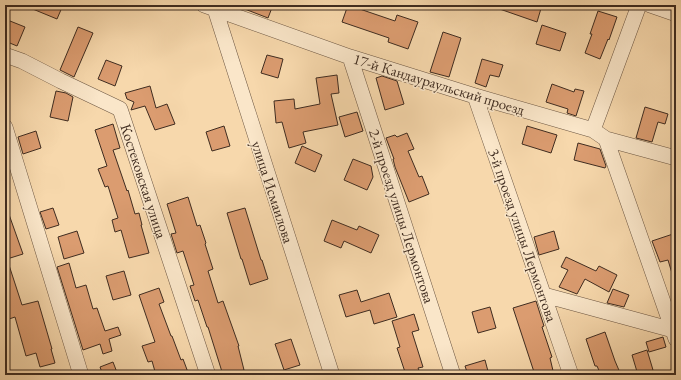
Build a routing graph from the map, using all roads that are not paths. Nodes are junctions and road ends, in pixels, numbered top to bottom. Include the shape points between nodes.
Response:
1 (639, 5) edge
2 (650, 5) edge
3 (209, 7) edge
4 (674, 10) edge
5 (5, 55) edge
6 (350, 57) junction
7 (475, 96) junction
8 (5, 127) edge
9 (593, 130) junction
10 (606, 139) junction
11 (676, 158) edge
12 (544, 295) junction
13 (674, 334) edge
14 (81, 375) edge
15 (208, 375) edge
16 (332, 375) edge
17 (454, 375) edge
18 (571, 375) edge

1 - 9 street
2 - 4 street
3 - 6 street, 17-й Кандаураульский проезд
3 - 16 street, улица Исмаилова
5 - 15 street, Костековская улица via 120,109
6 - 7 street, 17-й Кандаураульский проезд
6 - 17 street, 2-й проезд улицы Лермонтова
7 - 9 street, 17-й Кандаураульский проезд
7 - 12 street, 3-й проезд улицы Лермонтова
8 - 14 street
9 - 10 street, 17-й Кандаураульский проезд
10 - 11 street, 17-й Кандаураульский проезд
10 - 13 street
12 - 13 street
12 - 18 street, 3-й проезд улицы Лермонтова

